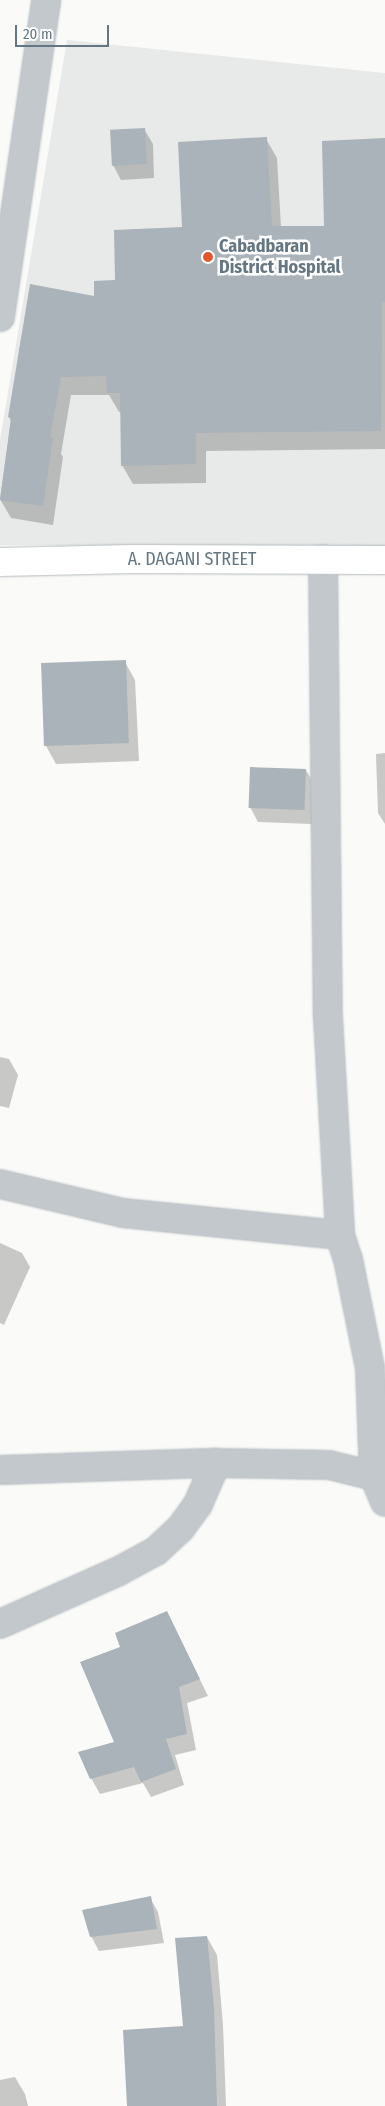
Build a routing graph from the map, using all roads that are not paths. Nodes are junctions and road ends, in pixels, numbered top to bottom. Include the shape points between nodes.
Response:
1 (46, 0) edge
2 (0, 317) edge
3 (323, 559) junction
4 (385, 560) edge
5 (0, 562) edge
6 (0, 1184) edge
7 (340, 1235) junction
8 (216, 1463) junction
9 (0, 1470) edge
10 (374, 1476) junction
11 (385, 1502) edge
12 (0, 1624) edge

1 - 2 street
3 - 4 street, A. DAGANI STREET
3 - 5 street, A. DAGANI STREET
3 - 7 street via 328,1017
6 - 7 street via 123,1213
7 - 10 street via 348,1259 370,1368
8 - 9 street
8 - 10 street via 328,1465
8 - 12 street via 198,1504 180,1529 156,1551
10 - 11 street

